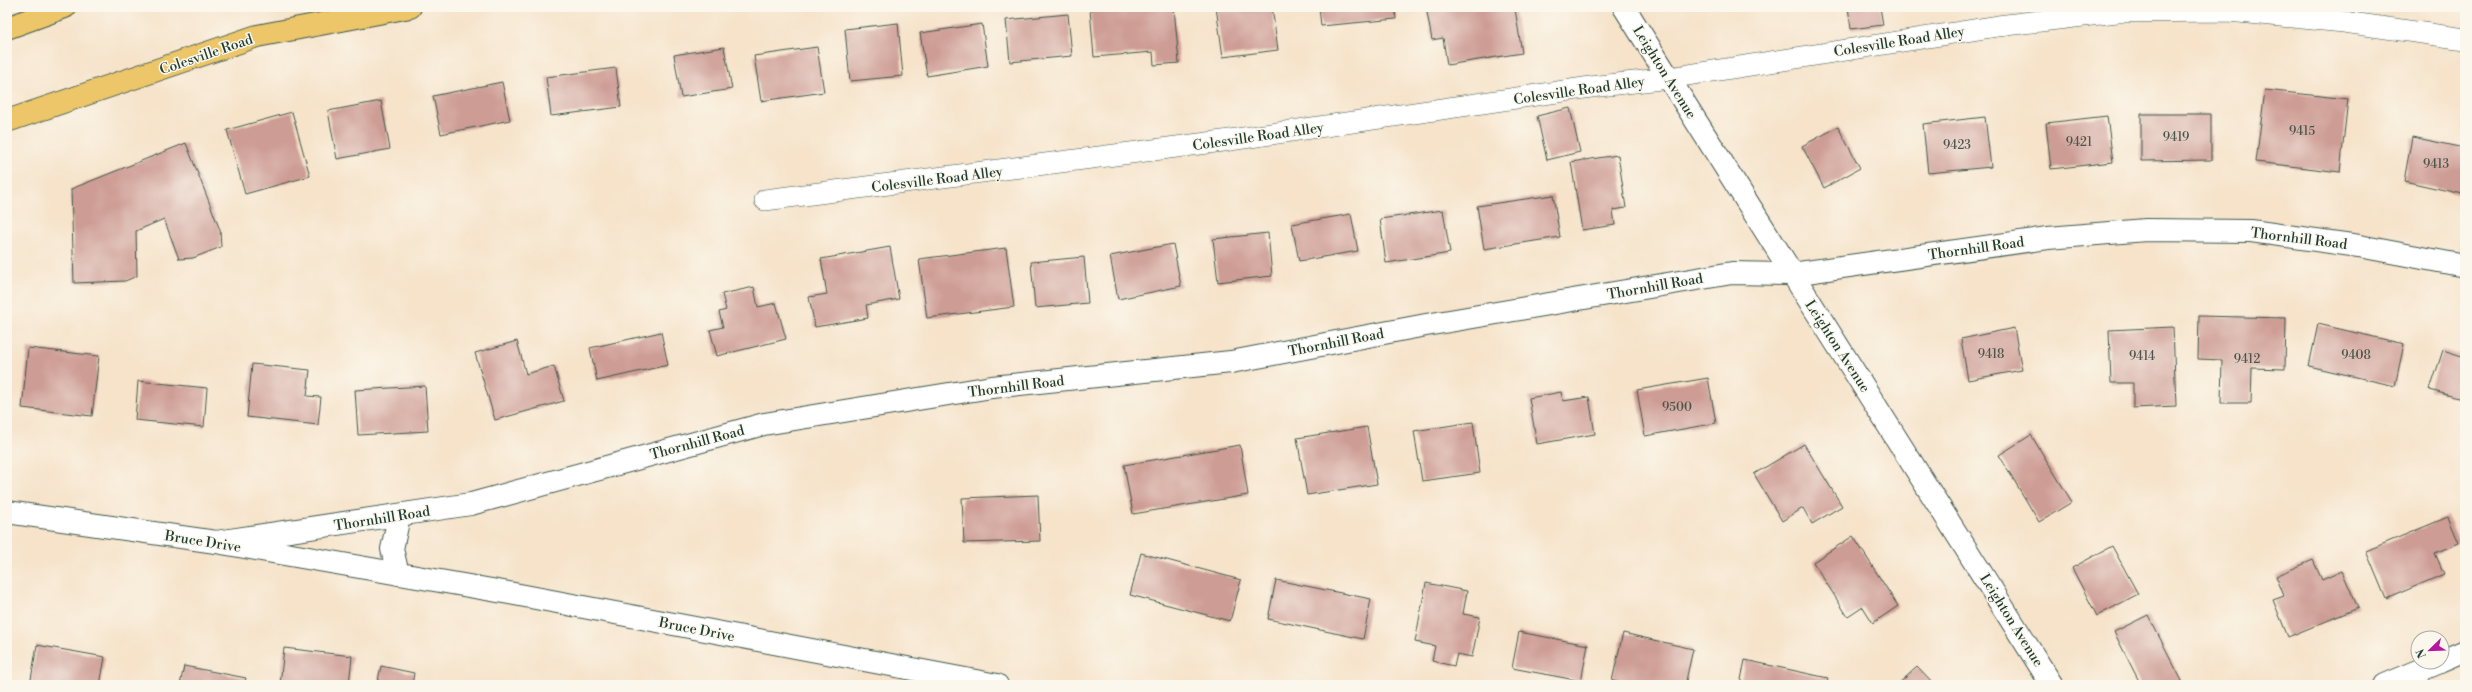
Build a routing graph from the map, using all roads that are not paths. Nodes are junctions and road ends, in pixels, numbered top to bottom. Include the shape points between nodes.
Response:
1 (65, 7) edge
2 (410, 7) edge
3 (1624, 7) edge
4 (10, 23) edge
5 (2465, 39) edge
6 (1669, 78) junction
7 (7, 121) edge
8 (765, 200) dead end
9 (2465, 266) edge
10 (1792, 274) junction
11 (7, 512) edge
12 (399, 516) junction
13 (216, 542) junction
14 (398, 574) junction
15 (2465, 651) edge
16 (2450, 657) edge
17 (2420, 670) edge
18 (997, 685) edge
19 (2052, 685) edge
20 (2385, 685) edge

1 - 4 highway
2 - 7 highway, Colesville Road via 256,36
3 - 6 street, Leighton Avenue
5 - 6 lane, Colesville Road Alley via 2344,22 2228,11 2117,12 1998,26
6 - 8 lane, Colesville Road Alley via 1208,143
6 - 10 street, Leighton Avenue
9 - 10 street, Thornhill Road via 2359,246 2251,231 2146,230 2048,238
10 - 12 street, Thornhill Road via 1732,273 1426,325 1231,362 992,387 764,424 470,504
10 - 19 street, Leighton Avenue
11 - 13 street, Bruce Drive
12 - 13 street, Thornhill Road
12 - 14 street via 392,549
13 - 14 street, Bruce Drive
14 - 18 street, Bruce Drive
15 - 16 street
17 - 20 street

